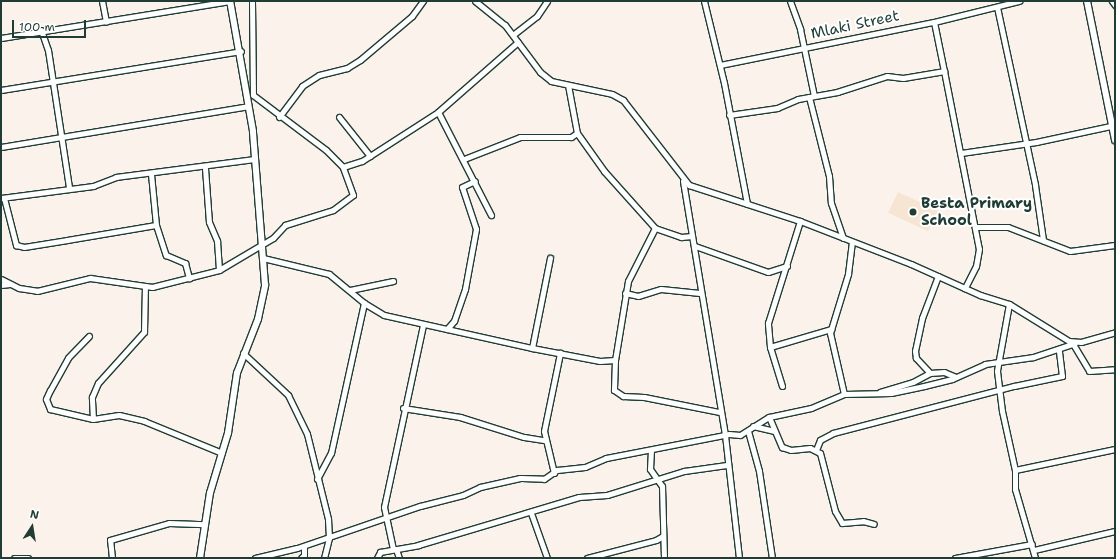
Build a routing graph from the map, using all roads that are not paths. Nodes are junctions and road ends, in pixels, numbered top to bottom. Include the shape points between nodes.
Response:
1 (102, 1) edge
2 (230, 1) edge
3 (252, 1) edge
4 (423, 1) edge
5 (475, 1) edge
6 (548, 1) edge
7 (704, 1) edge
8 (790, 1) edge
9 (1018, 1) edge
10 (1087, 1) edge
11 (1112, 1) edge
12 (1115, 5) edge
13 (997, 7) junction
14 (106, 22) junction
15 (934, 22) junction
16 (42, 30) junction
17 (514, 34) junction
18 (1, 38) edge
19 (518, 42) junction
20 (804, 48) junction
21 (241, 52) junction
22 (720, 65) junction
23 (944, 71) junction
24 (53, 81) junction
25 (568, 85) junction
26 (1, 90) edge
27 (812, 96) junction
28 (248, 106) junction
29 (438, 112) junction
30 (729, 115) junction
31 (278, 117) junction
32 (339, 117) dead end
33 (1113, 126) edge
34 (577, 133) junction
35 (61, 138) junction
36 (1115, 140) edge
37 (1025, 144) junction
38 (1, 147) edge
39 (961, 153) junction
40 (370, 156) junction
41 (464, 158) junction
42 (254, 160) junction
43 (343, 167) junction
44 (205, 168) junction
45 (150, 174) junction
46 (475, 181) junction
47 (683, 181) junction
48 (69, 187) junction
49 (695, 187) junction
50 (2, 198) edge
51 (686, 198) junction
52 (747, 204) junction
53 (491, 215) dead end
54 (800, 221) junction
55 (156, 226) junction
56 (976, 227) junction
57 (655, 228) junction
58 (692, 236) junction
59 (843, 238) junction
60 (1043, 240) junction
61 (852, 242) junction
62 (262, 244) junction
63 (1115, 245) edge
64 (695, 246) junction
65 (263, 258) junction
66 (550, 258) dead end
67 (787, 266) junction
68 (219, 270) junction
69 (771, 272) junction
70 (938, 276) junction
71 (189, 278) junction
72 (1, 279) edge
73 (782, 279) junction
74 (393, 281) dead end
75 (10, 284) junction
76 (1, 285) edge
77 (145, 286) junction
78 (965, 288) junction
79 (350, 290) junction
80 (625, 293) junction
81 (700, 293) junction
82 (364, 303) junction
83 (1009, 304) junction
84 (423, 325) junction
85 (447, 329) junction
86 (831, 329) junction
87 (1115, 332) edge
88 (89, 336) dead end
89 (1074, 344) junction
90 (770, 347) junction
91 (532, 348) junction
92 (1059, 350) junction
93 (560, 353) junction
94 (243, 354) junction
95 (572, 355) junction
96 (615, 360) junction
97 (1000, 361) junction
98 (558, 364) junction
99 (1115, 369) edge
100 (930, 373) junction
101 (956, 377) junction
102 (782, 386) dead end
103 (999, 390) junction
104 (880, 392) junction
105 (844, 394) junction
106 (403, 408) junction
107 (719, 412) junction
108 (770, 417) junction
109 (93, 419) junction
110 (753, 426) junction
111 (748, 431) junction
112 (774, 432) junction
113 (725, 435) junction
114 (544, 440) junction
115 (1115, 449) edge
116 (651, 450) junction
117 (816, 450) junction
118 (222, 453) junction
119 (727, 465) junction
120 (1015, 470) junction
121 (554, 472) junction
122 (317, 479) junction
123 (658, 480) junction
124 (531, 513) junction
125 (385, 519) junction
126 (205, 524) junction
127 (874, 524) dead end
128 (1115, 531) edge
129 (663, 536) junction
130 (329, 538) junction
131 (656, 540) junction
132 (663, 543) junction
133 (304, 546) junction
134 (1033, 547) junction
135 (394, 549) junction
136 (14, 558) edge
137 (28, 558) edge
138 (112, 558) edge
139 (200, 558) edge
140 (255, 558) edge
141 (301, 558) edge
142 (324, 558) edge
143 (377, 558) edge
144 (399, 558) edge
145 (546, 558) edge
146 (588, 558) edge
147 (664, 558) edge
148 (739, 558) edge
149 (772, 558) edge
150 (954, 558) edge
151 (1036, 558) edge

1 - 14 street
2 - 14 street
2 - 21 street
3 - 31 street via 253,95
4 - 31 street via 412,16 360,60 346,68 319,75 302,86
5 - 17 street
6 - 17 street via 537,16
7 - 22 street
8 - 20 street
9 - 13 street, Mlaki Street
10 - 33 street
11 - 12 street
13 - 15 street, Mlaki Street
13 - 37 street
14 - 16 street
15 - 20 street, Mlaki Street
15 - 23 street
16 - 18 street
16 - 24 street
17 - 19 street
19 - 25 street via 540,72 551,81
19 - 29 street
20 - 22 street, Mlaki Street
20 - 27 street
21 - 24 street
21 - 28 street
22 - 30 street
23 - 27 street via 903,78 887,76 836,92
23 - 39 street
24 - 26 street
24 - 35 street
25 - 34 street
25 - 47 street via 612,94 623,100 653,136
27 - 30 street via 777,108
27 - 59 street via 829,176 832,203
28 - 35 street
28 - 42 street
29 - 40 street
29 - 41 street
30 - 52 street
31 - 43 street via 322,146
32 - 40 street
33 - 36 street
33 - 37 street
34 - 41 street via 570,137 520,136
34 - 57 street via 604,171
35 - 38 street
35 - 48 street
37 - 39 street
37 - 60 street via 1036,185
39 - 56 street
40 - 43 street
41 - 46 street
42 - 44 street
42 - 62 street
43 - 62 street via 353,195 333,210 292,222
44 - 45 street
44 - 68 street via 209,222 217,240
45 - 48 street via 116,177 93,186
45 - 55 street
46 - 53 street
46 - 85 street via 462,187 476,229 464,289 454,321
47 - 49 street
47 - 51 street
48 - 50 street
49 - 51 street
49 - 52 street
50 - 55 street via 14,243 24,247
51 - 58 street
52 - 54 street
54 - 59 street
54 - 67 street
55 - 71 street via 166,255 185,263
56 - 60 street via 1004,226
56 - 78 street via 979,258
57 - 58 street via 681,237
57 - 80 street via 628,281
58 - 64 street
59 - 61 street
60 - 63 street via 1070,252
61 - 70 street
61 - 86 street via 848,274
62 - 65 street
62 - 68 street
64 - 69 street
64 - 81 street
65 - 79 street via 323,271
65 - 94 street via 265,285 258,319
66 - 91 street
67 - 69 street
67 - 73 street
68 - 71 street
69 - 73 street
70 - 78 street
70 - 100 street via 922,318 915,351 916,358
71 - 77 street via 159,286
72 - 75 street
73 - 90 street via 768,323
74 - 79 street
75 - 76 street
75 - 77 street via 37,291 90,278
77 - 109 street via 144,332 98,383 92,397
78 - 83 street
79 - 82 street
80 - 81 street via 638,296 661,289
80 - 96 street
81 - 107 street
82 - 84 street via 384,315
82 - 122 street via 331,453
83 - 89 street
83 - 97 street
84 - 85 street
84 - 106 street
85 - 91 street
86 - 90 street
86 - 105 street
87 - 89 street
88 - 109 street via 68,358 46,399 48,406 55,412
89 - 92 street
89 - 99 street via 1089,371
90 - 102 street
91 - 93 street
92 - 97 street via 1033,357
92 - 103 street via 1063,376
93 - 95 street
93 - 98 street
94 - 118 street
94 - 122 street via 288,394 307,434
95 - 96 street
95 - 98 street
96 - 107 street via 616,393
97 - 101 street via 978,366
97 - 103 street via 997,369
98 - 114 street
100 - 101 street via 944,372
100 - 104 street via 913,382
101 - 104 street via 896,392
103 - 117 street via 832,433 820,440
103 - 120 street
104 - 105 street
105 - 108 street via 811,408
106 - 114 street via 460,417 524,437
106 - 125 street via 385,500
107 - 113 street
108 - 110 street
108 - 112 street
109 - 118 street via 119,415 144,421
110 - 111 street
110 - 112 street
111 - 113 street via 740,435
111 - 149 street via 759,470
112 - 117 street via 782,447
113 - 116 street
113 - 119 street
114 - 121 street
115 - 120 street
116 - 121 street via 606,458 592,465
116 - 123 street via 650,469
117 - 127 street via 820,454 835,511 841,522 846,524 863,521
118 - 126 street
119 - 123 street via 684,471
119 - 148 street
120 - 134 street via 1015,489
121 - 125 street via 544,479 520,478 480,487 463,495
122 - 130 street via 327,515
123 - 124 street via 607,495 579,497
123 - 129 street via 662,486
124 - 135 street
124 - 145 street
125 - 130 street
125 - 135 street
126 - 138 street via 169,523 110,540
126 - 139 street
128 - 134 street
129 - 131 street
129 - 132 street
130 - 133 street
130 - 142 street
131 - 132 street
131 - 146 street
132 - 147 street
133 - 140 street
133 - 141 street via 304,555
134 - 150 street
134 - 151 street
135 - 143 street via 380,552
135 - 144 street
136 - 137 street

